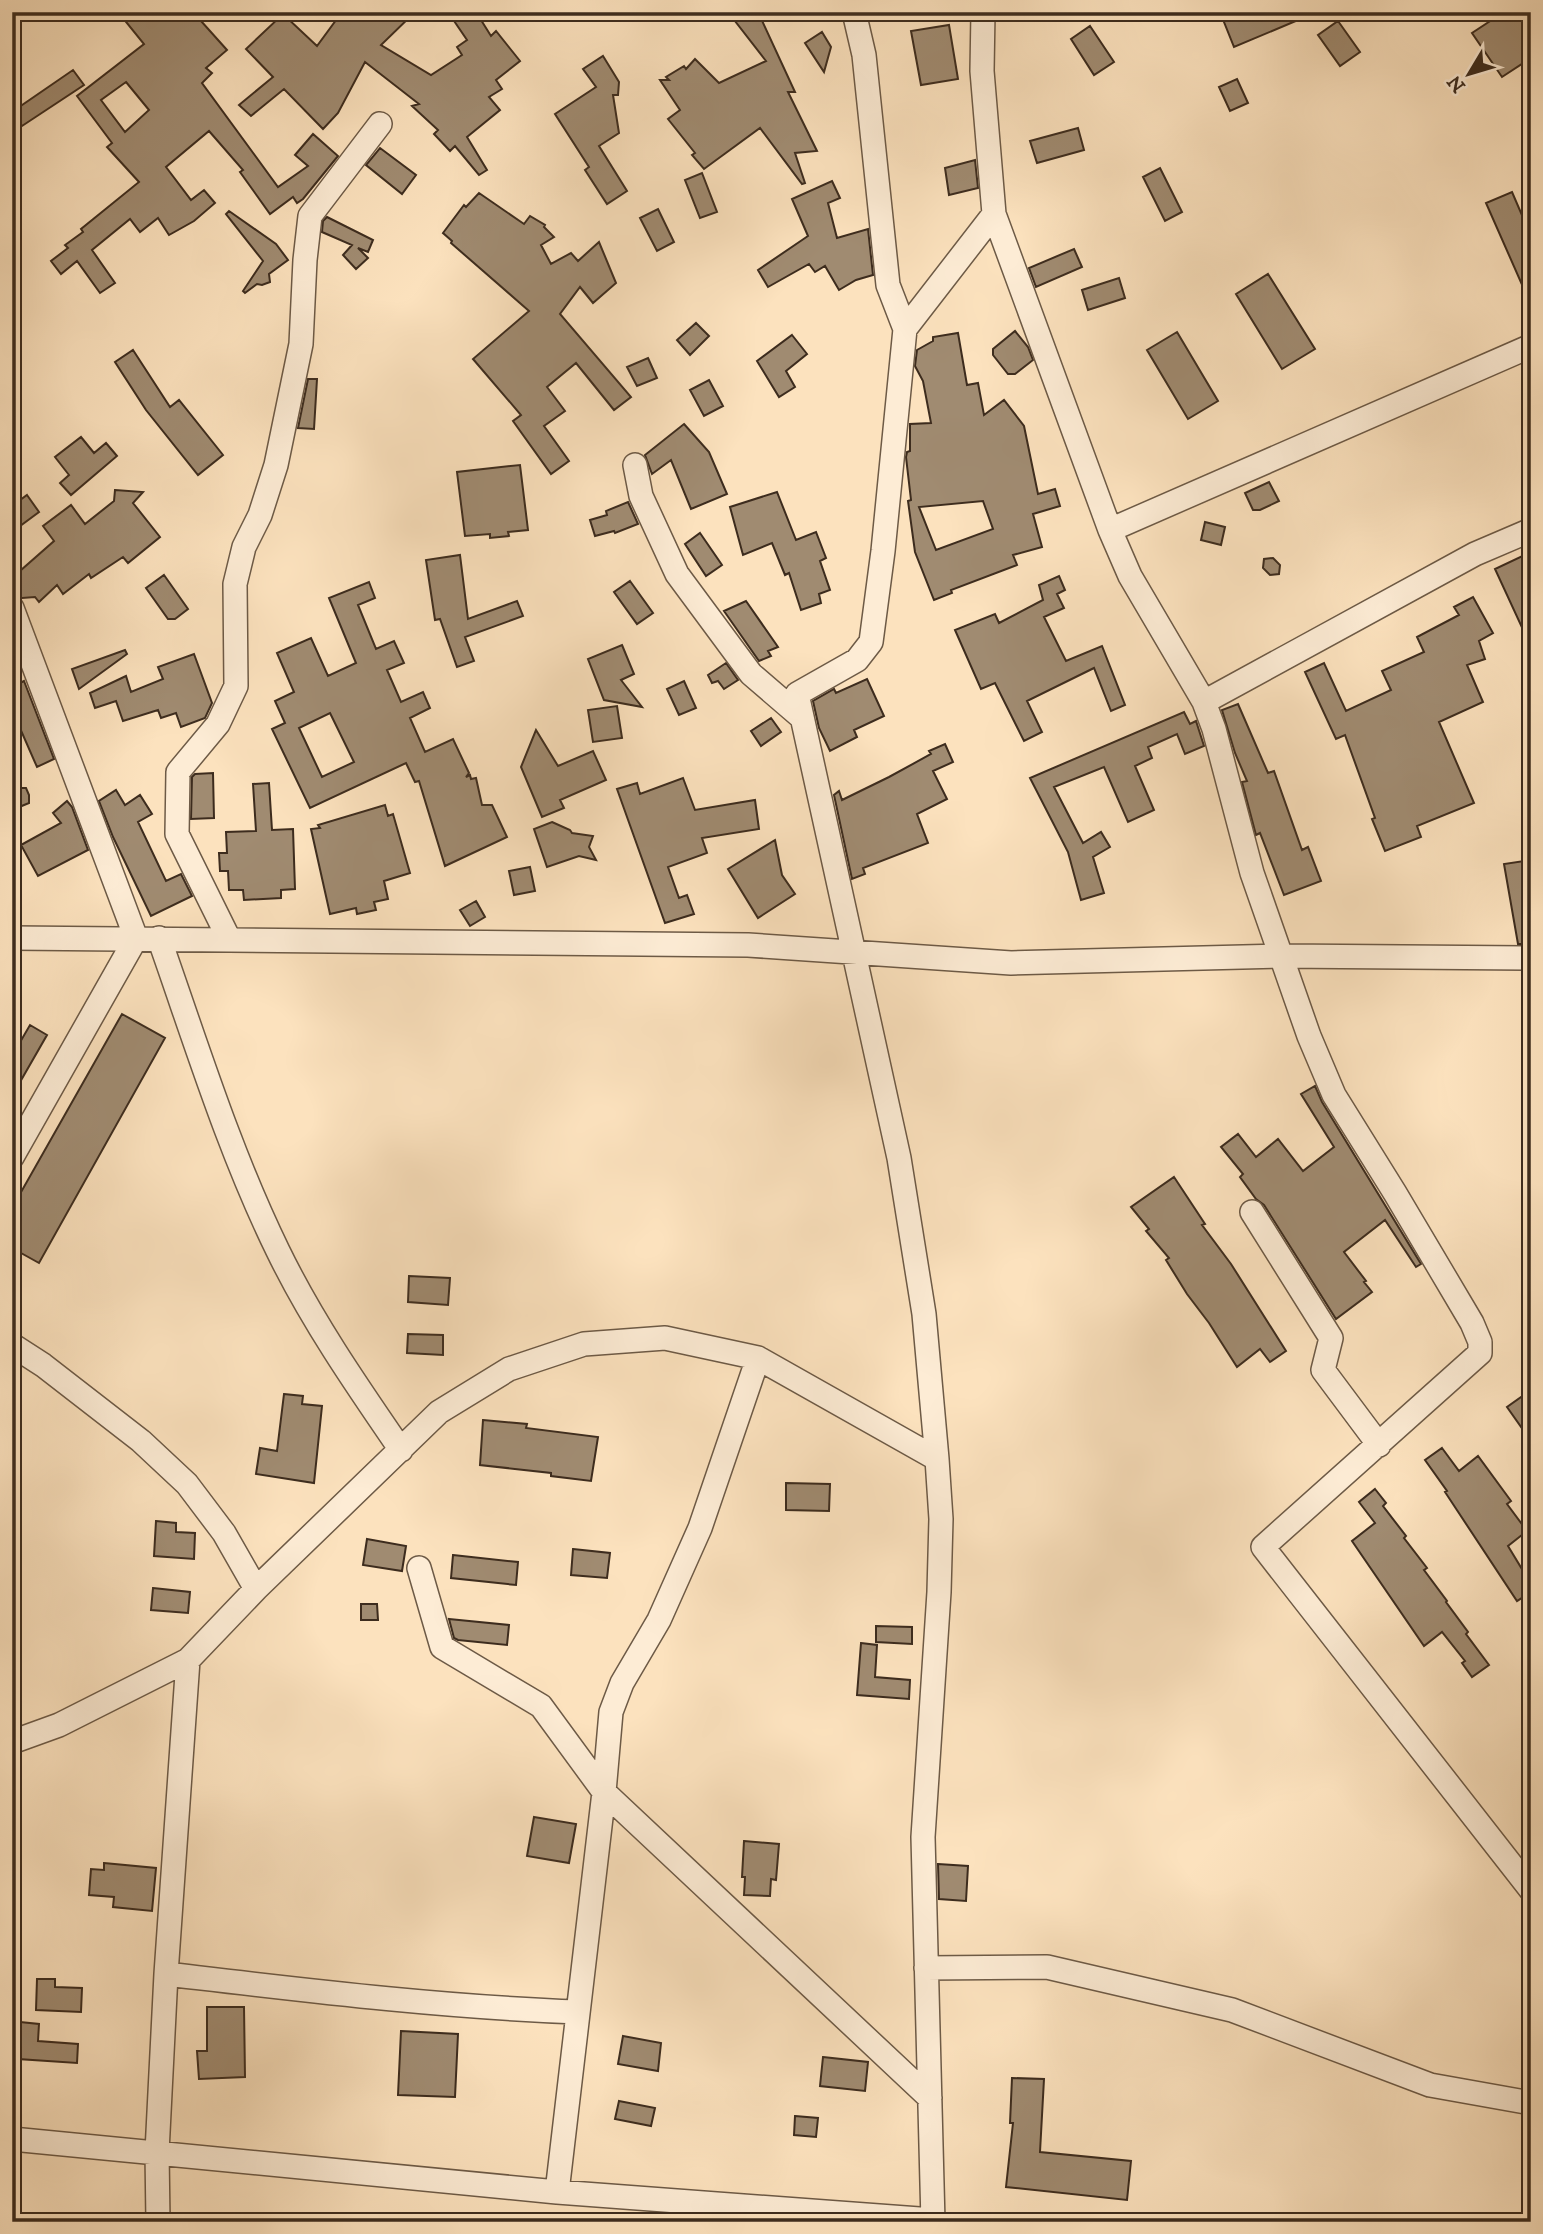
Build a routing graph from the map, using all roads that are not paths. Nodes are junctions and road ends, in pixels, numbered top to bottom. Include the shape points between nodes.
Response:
1 (855, 12) edge
2 (983, 12) edge
3 (380, 124) dead end
4 (993, 214) junction
5 (905, 329) junction
6 (1531, 346) edge
7 (635, 465) dead end
8 (1110, 530) junction
9 (1531, 530) edge
10 (12, 608) edge
11 (1204, 702) junction
12 (801, 717) junction
13 (12, 938) edge
14 (136, 938) junction
15 (159, 938) junction
16 (229, 939) junction
17 (853, 953) junction
18 (1281, 956) junction
19 (1531, 958) edge
20 (12, 1157) edge
21 (1252, 1212) dead end
22 (12, 1345) edge
23 (758, 1358) junction
24 (1378, 1445) junction
25 (401, 1450) junction
26 (937, 1459) junction
27 (419, 1568) dead end
28 (256, 1589) junction
29 (188, 1660) junction
30 (12, 1742) edge
31 (604, 1792) junction
32 (1531, 1890) edge
33 (926, 1968) junction
34 (166, 1974) junction
35 (578, 2012) junction
36 (930, 2098) junction
37 (1531, 2103) edge
38 (12, 2139) edge
39 (157, 2152) junction
40 (557, 2192) junction
41 (933, 2221) edge
42 (158, 2222) edge

1 - 5 street via 864,55 888,285
2 - 4 street via 982,71
3 - 16 street via 310,216 301,344 276,465 244,547 235,584 236,686 218,724 178,772 177,834
4 - 5 street
4 - 8 street
5 - 12 street via 872,642 858,660 797,694
6 - 8 street
7 - 12 street via 641,496 677,574 751,674
8 - 11 street via 1130,576
9 - 11 street via 1475,554
10 - 14 street
11 - 18 street via 1252,873
12 - 17 street
13 - 14 street
14 - 15 street
14 - 20 street
15 - 16 street
15 - 25 street via 238,1164 279,1253 335,1352
16 - 17 street via 748,945
17 - 18 street via 1011,963
17 - 26 street via 899,1158 924,1314
18 - 19 street
18 - 24 street via 1334,1095 1480,1342 1480,1353
21 - 24 street via 1331,1338 1323,1370
22 - 28 street via 141,1441 187,1484 224,1533
23 - 25 street via 665,1338 584,1344 509,1369 439,1412
23 - 26 street
23 - 31 street via 699,1528 659,1620 622,1683 611,1712
24 - 32 street via 1262,1547
25 - 28 street
26 - 33 street via 939,1592 923,1837
27 - 31 street via 442,1647 541,1706
28 - 29 street
29 - 30 street via 59,1725
29 - 34 street
31 - 35 street
31 - 36 street
33 - 36 street
33 - 37 street via 1048,1967 1232,2010 1430,2085
34 - 35 street via 500,2009
34 - 39 street
35 - 40 street
36 - 41 street
38 - 39 street
39 - 40 street
39 - 42 street
40 - 41 street

